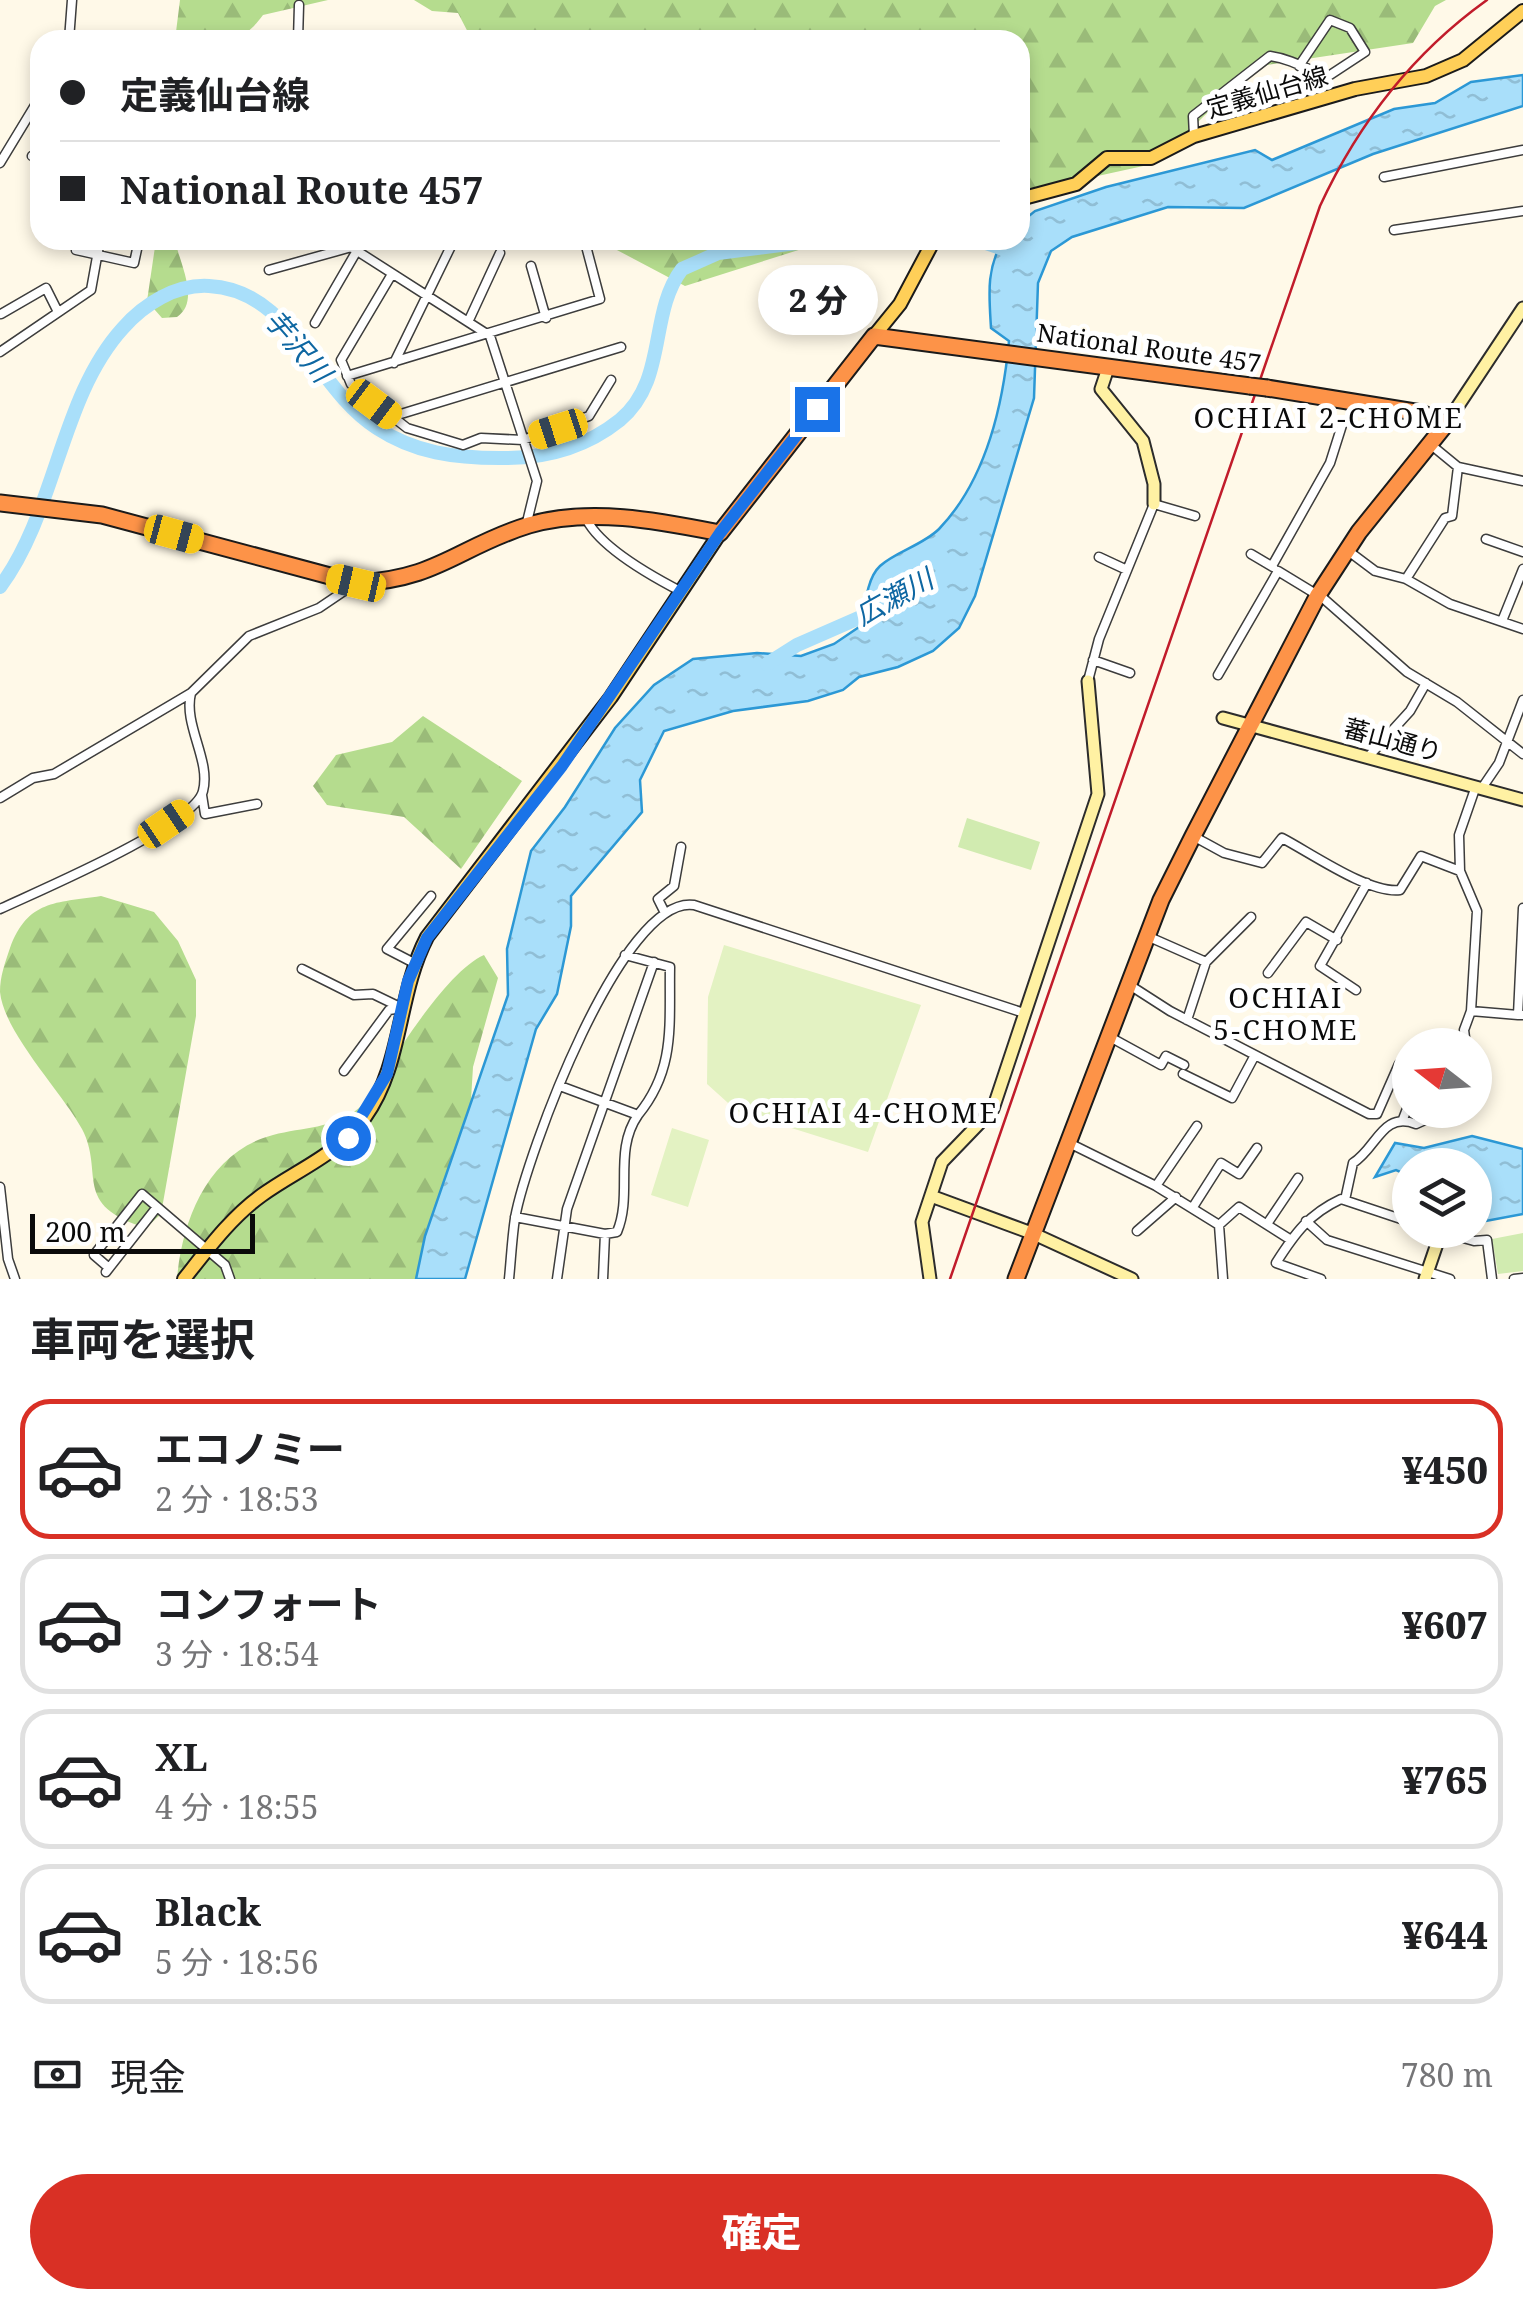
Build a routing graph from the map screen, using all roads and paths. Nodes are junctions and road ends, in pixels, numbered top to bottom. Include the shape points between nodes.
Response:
1 (72, 0) edge
2 (298, 5) dead end
3 (1523, 12) edge
4 (70, 30) edge
5 (298, 30) edge
6 (1298, 66) junction
7 (30, 114) edge
8 (1194, 136) junction
9 (1523, 150) edge
10 (0, 163) edge
11 (1384, 177) dead end
12 (1030, 196) edge
13 (1523, 211) edge
14 (1394, 230) dead end
15 (76, 250) dead end
16 (98, 250) edge
17 (137, 250) edge
18 (450, 250) edge
19 (587, 250) edge
20 (929, 250) edge
21 (351, 251) junction
22 (500, 253) dead end
23 (97, 255) junction
24 (531, 266) dead end
25 (269, 270) dead end
26 (392, 274) junction
27 (429, 296) junction
28 (1523, 308) edge
29 (58, 310) junction
30 (1, 314) edge
31 (546, 318) junction
32 (469, 320) junction
33 (315, 323) dead end
34 (490, 336) junction
35 (874, 336) junction
36 (622, 347) dead end
37 (0, 352) edge
38 (394, 363) junction
39 (1108, 368) junction
40 (348, 376) junction
41 (611, 380) dead end
42 (504, 381) junction
43 (391, 416) junction
44 (1342, 422) dead end
45 (1446, 424) junction
46 (524, 442) junction
47 (1430, 444) junction
48 (1458, 466) junction
49 (1523, 480) edge
50 (6, 503) edge
51 (1154, 504) junction
52 (585, 516) junction
53 (1195, 516) dead end
54 (526, 526) junction
55 (720, 533) junction
56 (1486, 539) dead end
57 (1347, 550) junction
58 (1523, 552) edge
59 (1252, 554) dead end
60 (1099, 557) dead end
61 (1275, 568) junction
62 (1523, 568) edge
63 (1126, 570) junction
64 (1406, 578) junction
65 (356, 583) junction
66 (682, 592) junction
67 (1318, 595) junction
68 (1502, 621) junction
69 (1523, 629) edge
70 (1093, 660) junction
71 (1130, 673) dead end
72 (1218, 675) dead end
73 (1088, 681) joint
74 (1426, 683) junction
75 (191, 693) junction
76 (1523, 700) edge
77 (1223, 718) dead end
78 (1250, 725) junction
79 (1506, 742) junction
80 (1523, 754) edge
81 (1369, 756) junction
82 (1479, 788) junction
83 (202, 795) junction
84 (0, 798) edge
85 (1523, 800) edge
86 (257, 804) dead end
87 (1192, 836) junction
88 (681, 846) dead end
89 (1460, 872) junction
90 (1367, 883) junction
91 (432, 896) dead end
92 (1523, 908) edge
93 (0, 909) edge
94 (664, 910) junction
95 (1251, 917) dead end
96 (1147, 936) junction
97 (1337, 940) junction
98 (626, 956) junction
99 (654, 962) junction
100 (1206, 962) junction
101 (414, 963) junction
102 (302, 968) dead end
103 (1268, 972) dead end
104 (1128, 984) junction
105 (1356, 990) dead end
106 (402, 1008) junction
107 (1470, 1010) junction
108 (1024, 1013) junction
109 (1520, 1015) edge
110 (1187, 1020) junction
111 (1465, 1028) edge
112 (1108, 1036) junction
113 (1255, 1055) junction
114 (344, 1071) dead end
115 (1392, 1080) edge
116 (560, 1086) junction
117 (604, 1100) junction
118 (1377, 1114) junction
119 (638, 1115) junction
120 (1390, 1122) joint
121 (1198, 1126) dead end
122 (1067, 1143) junction
123 (1257, 1148) dead end
124 (1298, 1178) dead end
125 (1156, 1186) junction
126 (0, 1187) edge
127 (931, 1196) junction
128 (1176, 1198) junction
129 (1345, 1200) junction
130 (157, 1207) junction
131 (1193, 1207) junction
132 (515, 1216) junction
133 (1392, 1216) edge
134 (1306, 1221) junction
135 (1267, 1224) junction
136 (1219, 1225) junction
137 (562, 1226) junction
138 (1138, 1231) dead end
139 (605, 1234) junction
140 (1034, 1234) junction
141 (1291, 1240) junction
142 (1433, 1248) edge
143 (1489, 1248) edge
144 (206, 1250) junction
145 (1426, 1275) edge
146 (1523, 1278) edge
147 (15, 1279) edge
148 (184, 1279) edge
149 (230, 1279) edge
150 (509, 1279) edge
151 (557, 1279) edge
152 (604, 1279) edge
153 (930, 1279) edge
154 (1016, 1279) edge
155 (1132, 1279) edge
156 (1223, 1279) edge
157 (1318, 1279) edge
158 (1450, 1279) edge
159 (1492, 1279) edge
160 (1514, 1279) edge

1 - 4 street
2 - 5 street
3 - 8 main road, 定義仙台線 via 1463,60 1426,76
6 - 6 street via 1328,77 1365,52 1350,28 1330,20
6 - 8 street via 1270,56 1193,116
7 - 10 street
8 - 12 main road, 定義仙台線 via 1151,158 1108,158 1076,184
9 - 11 street
13 - 14 street
15 - 23 street
16 - 23 street
17 - 23 street via 134,263
18 - 27 street
19 - 31 street via 600,299
20 - 35 main road
21 - 25 street
21 - 26 street
21 - 33 street
22 - 32 street
23 - 29 street via 91,290
24 - 31 street
26 - 27 street
26 - 40 street via 342,360
27 - 32 street
27 - 38 street
28 - 45 street
29 - 30 street via 46,288
29 - 37 street
31 - 34 street
32 - 34 street
34 - 38 street
34 - 42 street
35 - 39 highway, National Route 457
35 - 55 highway
36 - 42 street
38 - 40 street
39 - 45 highway, National Route 457 via 1421,412
39 - 51 street via 1105,397 1150,457
40 - 43 street
41 - 46 street via 589,416
42 - 43 street
42 - 46 street
43 - 46 street via 407,428 462,445 481,438
44 - 61 street via 1330,462
45 - 47 highway
46 - 54 street via 538,481
47 - 48 street
47 - 57 highway
48 - 49 street
48 - 64 street via 1452,516
50 - 65 highway via 102,515
51 - 53 street
51 - 63 street
52 - 54 highway
52 - 55 highway
52 - 66 street via 591,530
54 - 65 highway via 426,574
55 - 66 main road
56 - 58 street
57 - 64 street via 1375,571
57 - 67 highway
59 - 61 street
60 - 63 street
61 - 67 street
61 - 72 street
62 - 68 street
63 - 70 street
64 - 68 street via 1450,604
65 - 75 street via 319,608 249,636
66 - 101 main road via 562,766 441,916
67 - 74 street
67 - 78 highway
68 - 69 street
70 - 71 street
70 - 73 street
73 - 108 street via 1098,794
74 - 79 street
74 - 81 street
75 - 83 street
75 - 84 street
76 - 79 street
77 - 78 street, 蕃山通り
78 - 81 street, 蕃山通り
78 - 87 highway
79 - 80 street
79 - 82 street
81 - 82 street, 蕃山通り
82 - 85 street, 蕃山通り
82 - 89 street via 1459,836
83 - 86 street via 205,814
83 - 93 street via 140,842
87 - 90 street via 1224,854 1262,863 1282,838
87 - 96 highway
88 - 94 street via 674,886 658,899
89 - 90 street via 1421,856 1400,890
89 - 107 street via 1477,911
90 - 97 street
91 - 101 street via 387,950
92 - 109 street
94 - 98 street
94 - 108 street via 694,905
95 - 100 street
96 - 100 street
96 - 104 highway
97 - 103 street via 1306,922
97 - 105 street via 1320,966
98 - 99 street
98 - 116 street via 578,1036
99 - 117 street
99 - 119 street via 670,967 669,1050 658,1091
100 - 110 street
101 - 106 main road
102 - 106 street via 354,995 373,994
104 - 110 street
104 - 112 highway
106 - 114 street via 389,1010
106 - 144 main road via 387,1074 348,1138 262,1195
107 - 109 street
107 - 111 street
108 - 127 street via 993,1109 950,1150
110 - 113 street
112 - 113 street via 1160,1065 1166,1056 1232,1098
112 - 122 highway
113 - 118 street
115 - 118 street
116 - 117 street
116 - 132 street
117 - 119 street
117 - 137 street
118 - 120 street
119 - 139 street via 626,1133 622,1219 618,1232
120 - 129 street via 1353,1163
121 - 125 street
122 - 125 street
122 - 140 highway
123 - 131 street via 1238,1174 1221,1163
124 - 135 street
125 - 128 street
126 - 147 street
127 - 140 street
127 - 153 street via 922,1234
128 - 131 street
128 - 138 street
129 - 133 street
129 - 134 street
130 - 130 street via 142,1194 94,1256 107,1270
130 - 144 street
131 - 136 street
132 - 137 street
132 - 150 street
134 - 141 street
134 - 145 street via 1327,1240
135 - 136 street via 1240,1206
135 - 141 street
136 - 156 street
137 - 139 street
137 - 151 street
139 - 152 street
140 - 154 highway
140 - 155 street
141 - 157 street via 1276,1263
142 - 145 street
143 - 159 street
144 - 148 main road
144 - 149 street via 225,1265
145 - 158 street
146 - 160 street

